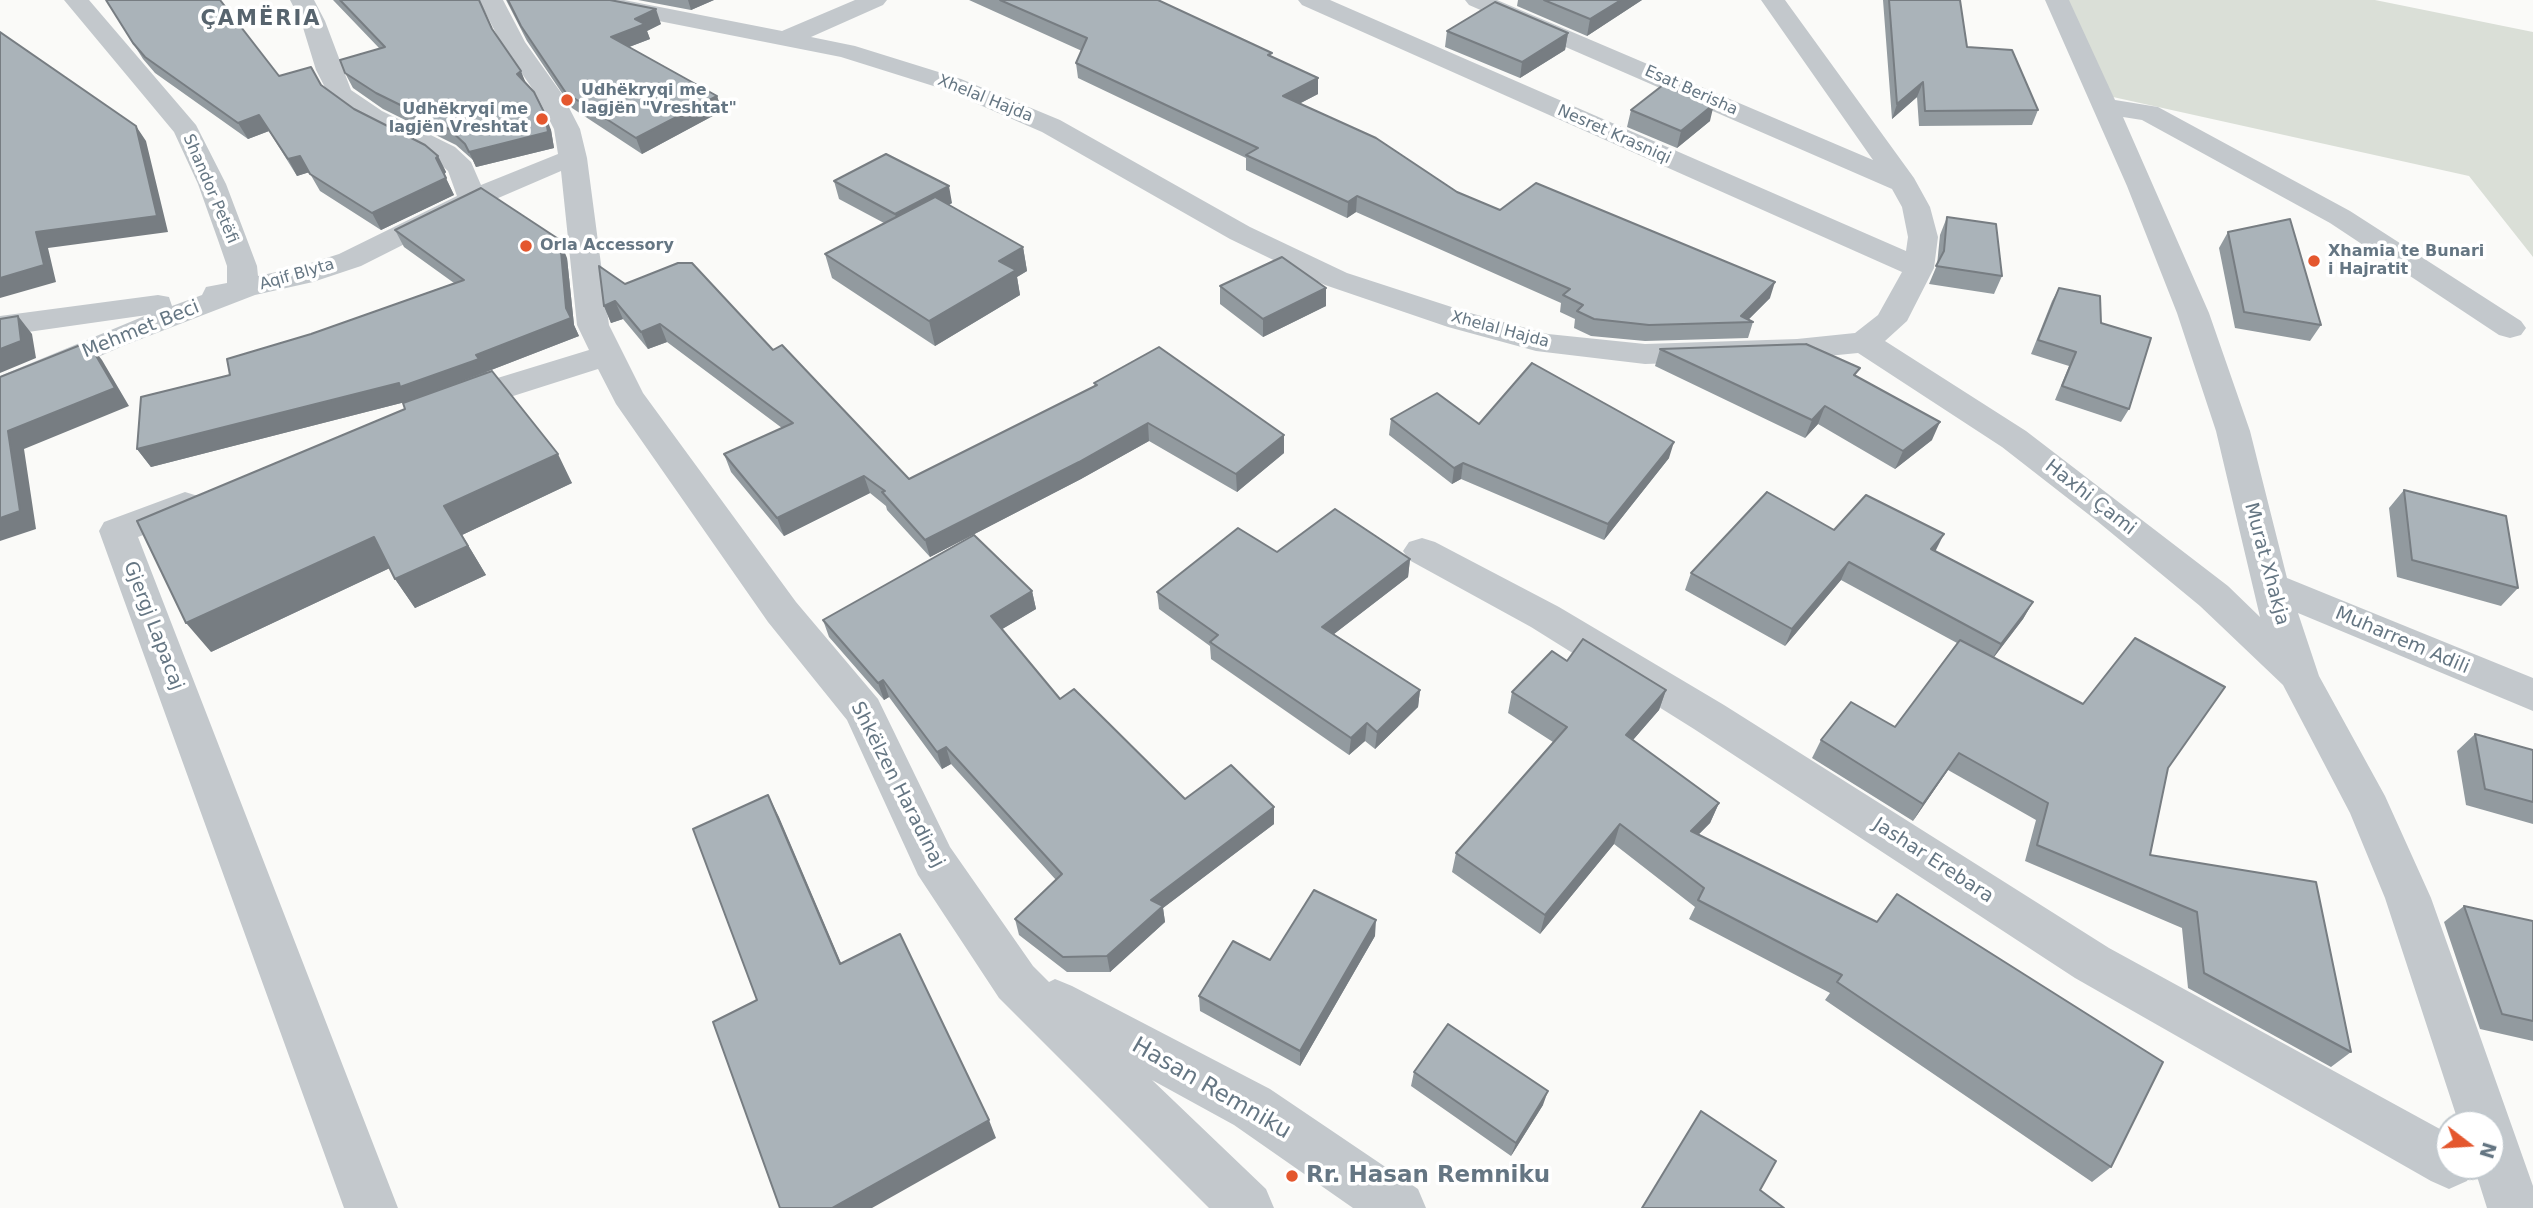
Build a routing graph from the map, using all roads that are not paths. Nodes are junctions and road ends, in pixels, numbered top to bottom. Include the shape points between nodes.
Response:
1 (76, 0) edge
2 (302, 0) edge
3 (491, 0) edge
4 (588, 0) edge
5 (875, 0) edge
6 (1310, 0) edge
7 (1478, 0) edge
8 (1773, 0) edge
9 (2057, 0) edge
10 (787, 38) junction
11 (2106, 107) junction
12 (573, 158) junction
13 (1904, 184) junction
14 (472, 199) junction
15 (1919, 268) junction
16 (243, 290) junction
17 (0, 327) edge
18 (2510, 328) dead end
19 (1864, 342) junction
20 (607, 355) junction
21 (0, 389) edge
22 (424, 415) edge
23 (220, 492) edge
24 (1422, 551) dead end
25 (2270, 586) junction
26 (2299, 677) junction
27 (2533, 695) edge
28 (1016, 982) junction
29 (2480, 1110) edge
30 (2435, 1155) edge
31 (2477, 1180) edge
32 (2504, 1180) edge
33 (2512, 1203) edge
34 (372, 1208) edge
35 (1247, 1208) edge
36 (1399, 1208) edge

1 - 16 street, Shandor Petëfi via 187,131 233,240 242,266
2 - 14 street via 341,93 373,117 446,153 461,168
3 - 12 street, Shkëlzen Haradinaj via 513,43 549,94 567,129
4 - 10 street, Xhelal Hajda
5 - 10 street
6 - 15 street, Nesret Krasniqi
7 - 13 street, Esat Berisha
8 - 13 street
9 - 11 street, Murat Xhakja
10 - 19 street, Xhelal Hajda via 952,84 1051,126 1240,233 1336,279 1459,320 1547,344 1645,354
11 - 18 street via 2149,113 2340,217
11 - 25 street, Murat Xhakja via 2197,326 2233,431
12 - 14 street, Aqif Blyta
12 - 20 street, Shkëlzen Haradinaj via 593,325
13 - 15 street via 1916,207 1923,237
14 - 16 street, Aqif Blyta via 350,260
15 - 19 street via 1891,321
16 - 17 street, Aqif Blyta
16 - 21 street, Mehmet Beci
19 - 26 street, Haxhi Çami via 2014,439 2110,512 2214,596
20 - 22 street
20 - 28 street, Shkëlzen Haradinaj via 628,396 782,612 863,711 934,861
23 - 34 street, Gjergj Lapacaj via 117,531
24 - 30 street, Jashar Erebara via 1545,617 1709,717 2092,963
25 - 26 street, Murat Xhakja
25 - 27 street, Muharrem Adili
26 - 29 street, Murat Xhakja via 2370,808 2409,898
28 - 35 street, Shkëlzen Haradinaj
28 - 36 street, Hasan Remniku via 1252,1107
31 - 33 street
32 - 33 street

